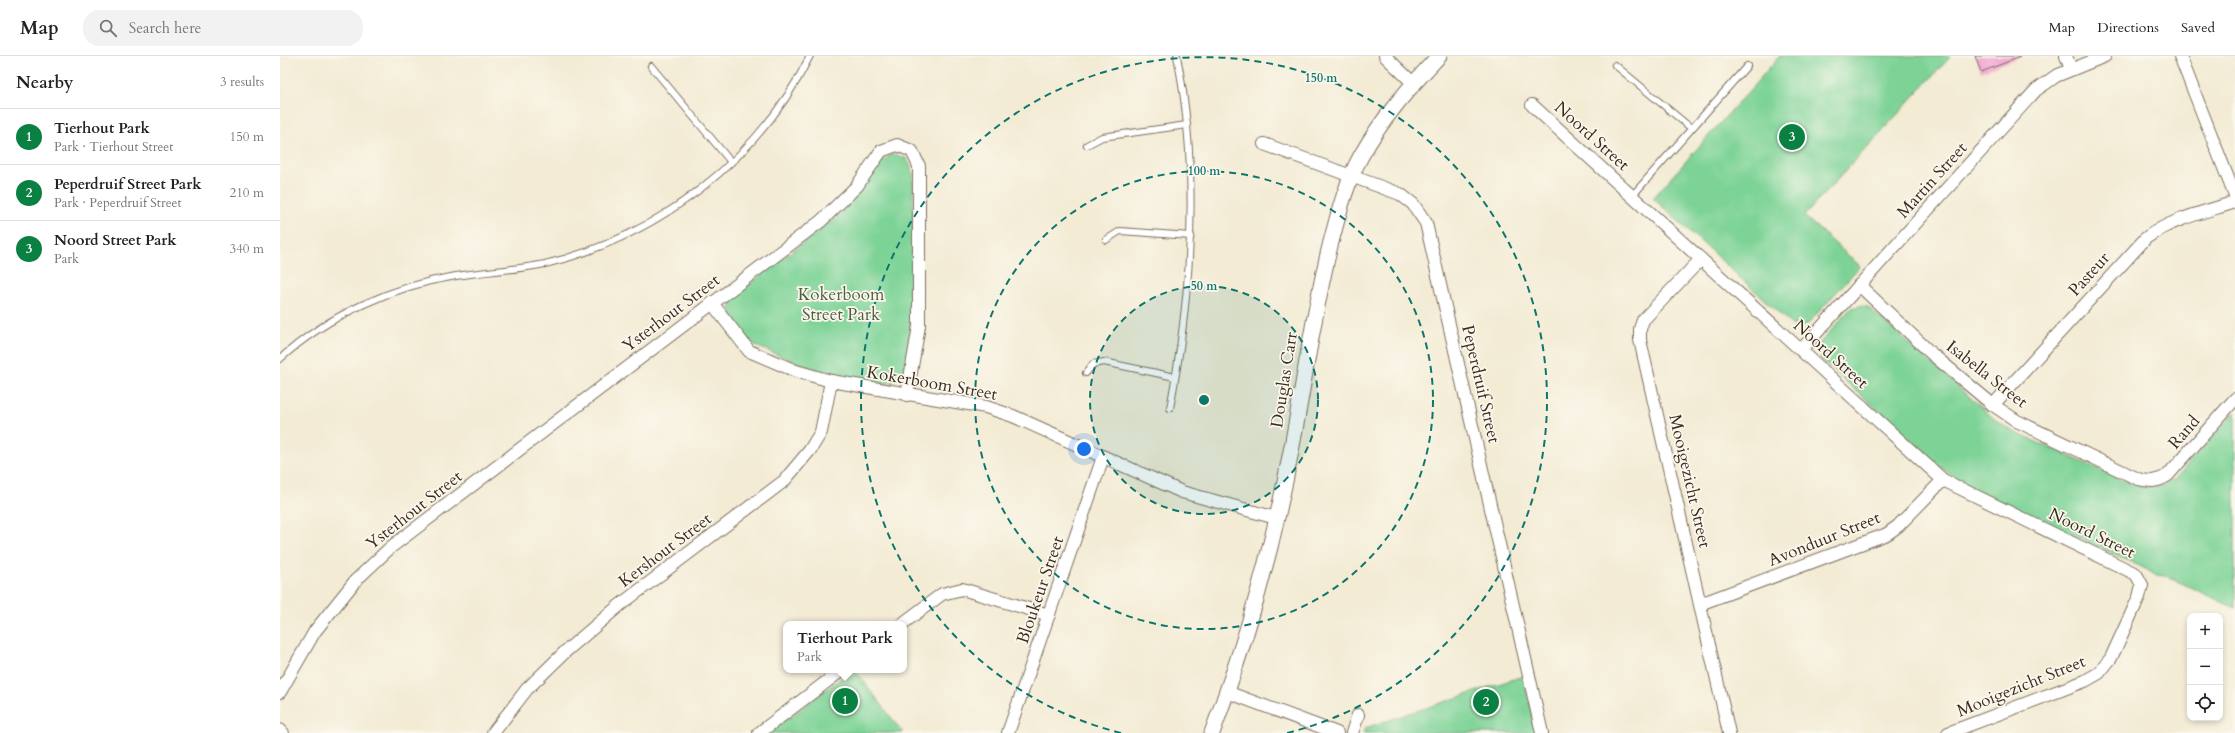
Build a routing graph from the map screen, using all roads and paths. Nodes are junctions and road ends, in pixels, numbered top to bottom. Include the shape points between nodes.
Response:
1 (810, 56) edge
2 (1177, 56) edge
3 (1385, 56) edge
4 (1439, 56) edge
5 (2066, 56) edge
6 (2105, 56) edge
7 (2180, 56) edge
8 (1615, 65) dead end
9 (651, 66) dead end
10 (1747, 66) dead end
11 (2071, 69) junction
12 (1414, 84) junction
13 (1532, 106) dead end
14 (1187, 125) junction
15 (1691, 128) junction
16 (1264, 144) dead end
17 (1087, 145) dead end
18 (731, 162) junction
19 (1351, 176) junction
20 (1632, 196) junction
21 (2235, 196) edge
22 (2235, 202) edge
23 (1191, 236) junction
24 (1106, 240) dead end
25 (1701, 259) junction
26 (1859, 285) junction
27 (712, 303) junction
28 (1801, 350) junction
29 (280, 359) edge
30 (1086, 374) dead end
31 (1175, 377) junction
32 (831, 381) junction
33 (907, 396) junction
34 (2235, 399) edge
35 (1993, 405) junction
36 (1170, 408) dead end
37 (1103, 457) junction
38 (1943, 480) junction
39 (2155, 481) joint
40 (1276, 518) junction
41 (2140, 580) joint
42 (1700, 604) junction
43 (1049, 614) junction
44 (906, 621) edge
45 (838, 673) edge
46 (280, 692) edge
47 (1227, 692) junction
48 (1358, 715) dead end
49 (280, 730) edge
50 (1952, 732) edge
51 (283, 733) edge
52 (493, 733) edge
53 (759, 733) edge
54 (1008, 733) edge
55 (1212, 733) edge
56 (1337, 733) edge
57 (1352, 733) edge
58 (1542, 733) edge
59 (1729, 733) edge

1 - 18 lane via 787,95 763,128
2 - 14 lane
3 - 12 street
4 - 12 street, Douglas Carr
5 - 11 street
6 - 11 street, Martin Street
7 - 21 street
8 - 15 lane
9 - 18 lane
10 - 15 lane
11 - 26 street, Martin Street via 2036,90
12 - 19 street, Douglas Carr via 1379,128
13 - 20 street, Noord Street
14 - 17 lane via 1102,137
14 - 23 lane via 1192,200
15 - 20 lane
16 - 19 street, Peperdruif Street
18 - 29 lane via 696,194 648,224 623,236 544,264 456,276 421,284 370,301 333,320
19 - 40 street, Douglas Carr via 1316,300 1292,445
19 - 58 street, Peperdruif Street via 1400,194 1413,204 1426,223
20 - 25 street, Noord Street
22 - 35 street, Pasteur via 2156,230 2146,238
23 - 24 lane via 1120,231
23 - 31 lane via 1189,274
25 - 28 street, Noord Street
25 - 42 street, Mooigezicht Street via 1643,320 1640,329 1642,348
26 - 28 street, Martin Street
26 - 35 street, Isabella Street via 1933,354
27 - 32 street, Kokerboom Street via 741,343 754,354 796,372
27 - 33 street, Ysterhout Street via 821,221 856,186 881,151 891,145 908,147 916,155 919,166 920,280 919,326
27 - 46 street, Ysterhout Street via 391,547 356,580 315,631
28 - 38 street, Noord Street
30 - 31 lane via 1093,364 1104,362
31 - 36 lane
32 - 33 street, Kokerboom Street
32 - 52 street, Kershout Street via 821,432 810,450 784,481 620,605 572,646 527,689
33 - 37 street, Kokerboom Street via 986,407 1013,416
34 - 39 street, Rand via 2168,475 2162,480
35 - 39 street, Isabella Street via 2017,421 2138,479
37 - 40 street, Kokerboom Street via 1182,492
37 - 43 street, Bloukeur Street
38 - 41 street, Noord Street via 2129,568
38 - 42 street, Avonduur Street via 1887,534
40 - 47 street, Douglas Carr via 1256,597
41 - 50 street, Mooigezicht Street via 2142,585 2139,597 2111,658 2099,673 2085,682
42 - 59 street, Mooigezicht Street
43 - 44 street via 962,589 942,594
43 - 54 street, Bloukeur Street
45 - 53 street
47 - 55 street, Douglas Carr
47 - 56 street
48 - 57 street
49 - 51 street

